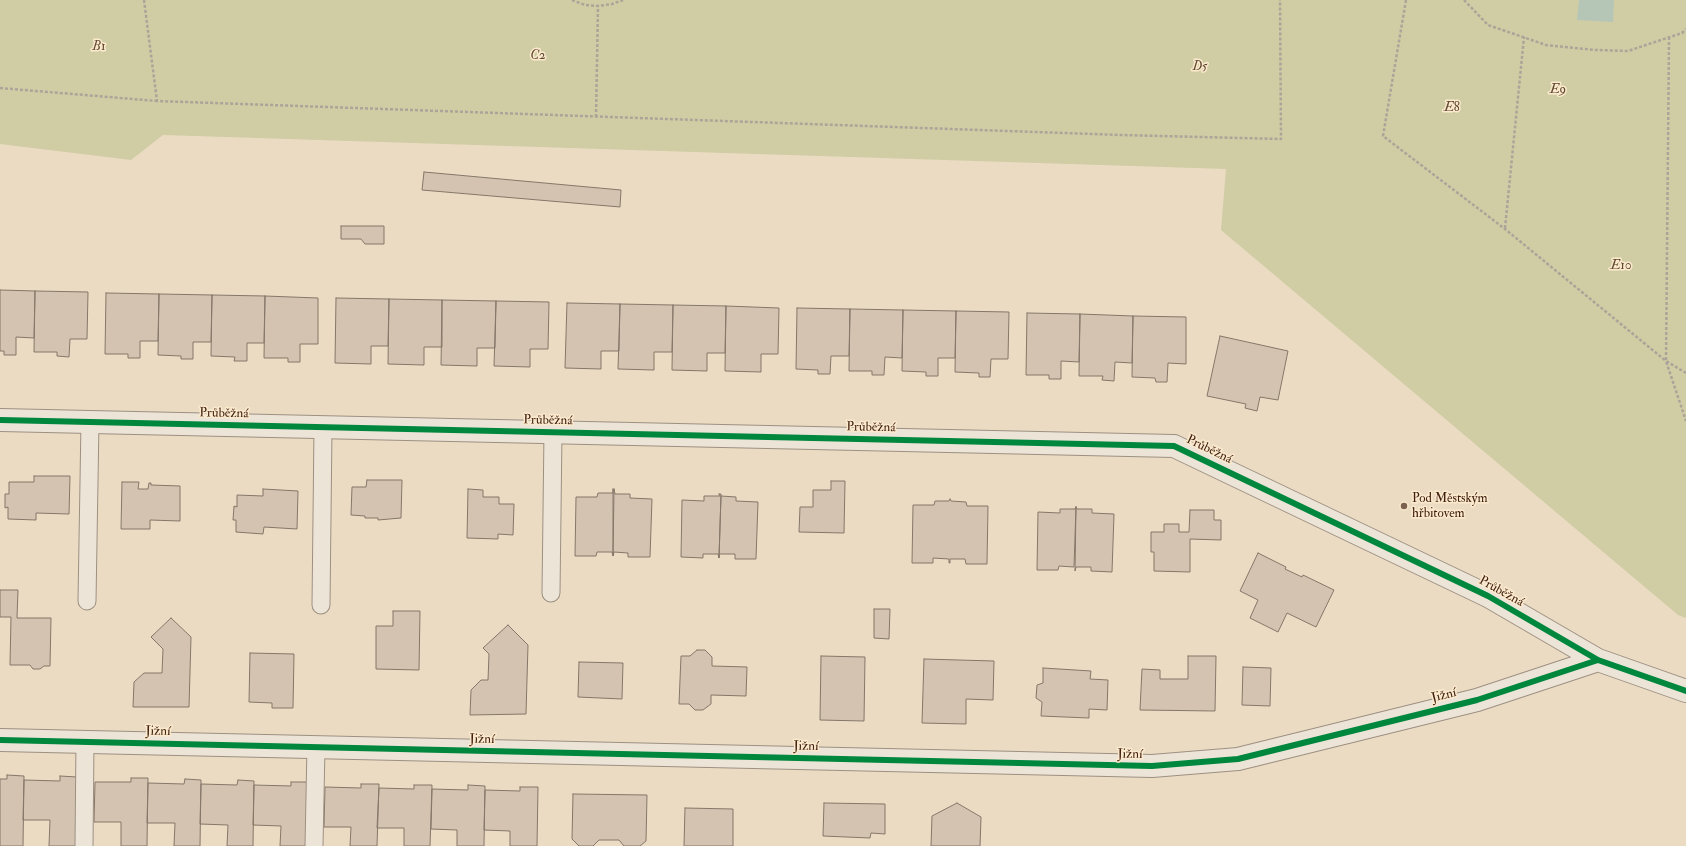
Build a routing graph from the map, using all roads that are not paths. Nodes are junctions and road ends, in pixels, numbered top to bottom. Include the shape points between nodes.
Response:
1 (0, 420) edge
2 (90, 422) junction
3 (323, 428) junction
4 (553, 432) junction
5 (550, 593) dead end
6 (87, 601) dead end
7 (321, 605) dead end
8 (1598, 660) junction
9 (1686, 691) edge
10 (0, 740) edge
11 (85, 742) junction
12 (316, 747) junction
13 (84, 846) edge
14 (314, 846) edge

1 - 2 street, Průběžná
2 - 3 street, Průběžná
2 - 6 lane
3 - 4 street, Průběžná
3 - 7 lane
4 - 5 lane
4 - 8 street, Průběžná via 1174,446 1488,596
8 - 9 street, Průběžná
8 - 12 street, Jižní via 1477,700 1238,759 1152,766
10 - 11 street, Jižní
11 - 12 street, Jižní
11 - 13 lane
12 - 14 lane

